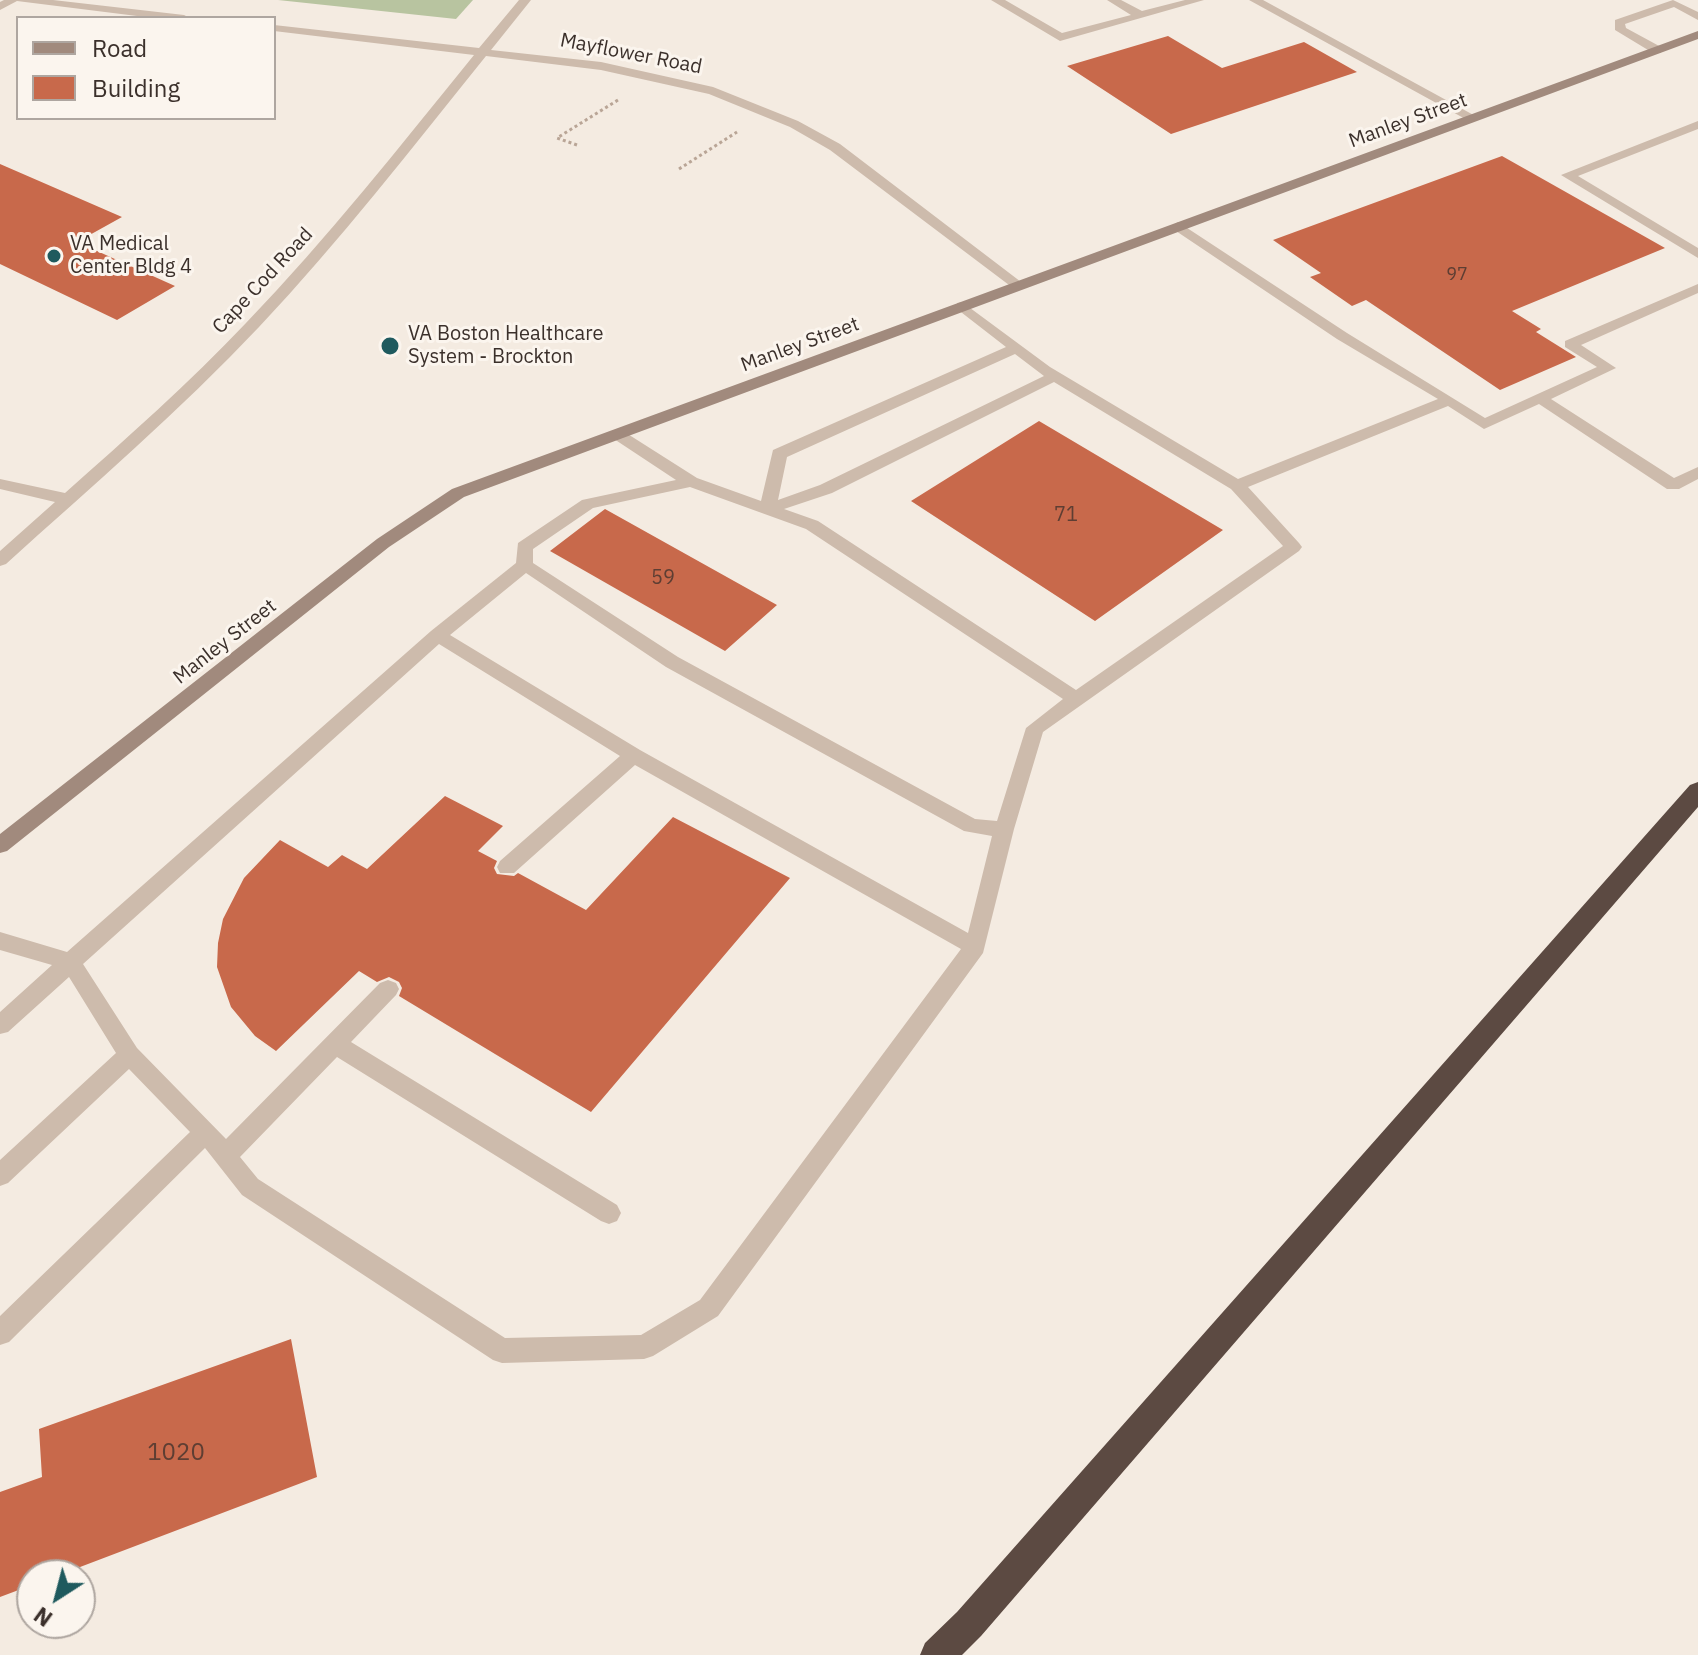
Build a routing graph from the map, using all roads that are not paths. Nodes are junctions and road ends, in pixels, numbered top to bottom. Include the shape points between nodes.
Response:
1 (12, 0) edge
2 (22, 0) edge
3 (525, 0) edge
4 (997, 0) edge
5 (1113, 0) edge
6 (1198, 0) edge
7 (1255, 0) edge
8 (1672, 2) edge
9 (0, 7) edge
10 (1140, 15) junction
11 (166, 16) edge
12 (1698, 17) edge
13 (276, 28) edge
14 (1698, 35) edge
15 (1657, 50) junction
16 (483, 51) junction
17 (1473, 118) junction
18 (1698, 125) edge
19 (1178, 226) junction
20 (1698, 254) edge
21 (1018, 285) junction
22 (1698, 288) edge
23 (962, 306) junction
24 (1016, 348) junction
25 (1055, 376) junction
26 (1540, 398) junction
27 (1450, 400) junction
28 (617, 434) junction
29 (1698, 472) edge
30 (691, 482) junction
31 (0, 484) edge
32 (1237, 485) junction
33 (67, 499) junction
34 (768, 509) junction
35 (0, 560) edge
36 (525, 565) junction
37 (437, 635) junction
38 (1077, 699) junction
39 (633, 755) junction
40 (1698, 791) edge
41 (1004, 829) junction
42 (0, 845) edge
43 (507, 867) dead end
44 (0, 941) edge
45 (975, 947) junction
46 (71, 962) junction
47 (388, 989) dead end
48 (0, 1025) edge
49 (335, 1044) junction
50 (129, 1055) junction
51 (206, 1132) junction
52 (225, 1156) junction
53 (0, 1175) edge
54 (609, 1213) dead end
55 (0, 1333) edge
56 (937, 1655) edge

1 - 9 lane
2 - 11 lane
3 - 16 lane, Cape Cod Road
4 - 10 lane via 1060,37
5 - 10 lane
6 - 10 lane
7 - 17 lane
8 - 12 lane
8 - 15 lane via 1619,22 1621,30
13 - 16 lane, Mayflower Road
14 - 15 main road, Manley Street
15 - 17 main road, Manley Street
16 - 21 lane, Mayflower Road via 663,78 774,115 878,176
16 - 33 lane, Cape Cod Road via 268,310 168,410
17 - 19 main road, Manley Street
18 - 20 lane via 1568,175
19 - 21 main road, Manley Street
19 - 27 lane via 1342,336
21 - 23 main road, Manley Street
22 - 26 lane via 1570,344 1608,368
23 - 24 lane
23 - 28 main road, Manley Street
24 - 25 lane
24 - 34 lane via 779,454
25 - 32 lane
25 - 34 lane via 826,489
26 - 27 lane via 1484,424
26 - 29 lane via 1673,485
27 - 32 lane
28 - 30 lane
28 - 42 main road, Manley Street via 458,493 422,515
30 - 34 lane
30 - 36 lane via 588,504 524,547
31 - 33 lane
32 - 38 lane via 1293,547
33 - 35 lane, Cape Cod Road
34 - 38 lane via 812,525
36 - 37 lane
36 - 41 lane via 686,669 971,826
37 - 39 lane
37 - 46 lane
38 - 41 lane via 1035,728
39 - 43 lane
39 - 45 lane
40 - 56 highway
41 - 45 lane
44 - 46 lane
45 - 52 lane via 709,1308 644,1347 502,1351 250,1187
46 - 48 lane
46 - 50 lane
47 - 49 lane
49 - 52 lane
49 - 54 lane
50 - 51 lane
50 - 53 lane
51 - 52 lane
51 - 55 lane

